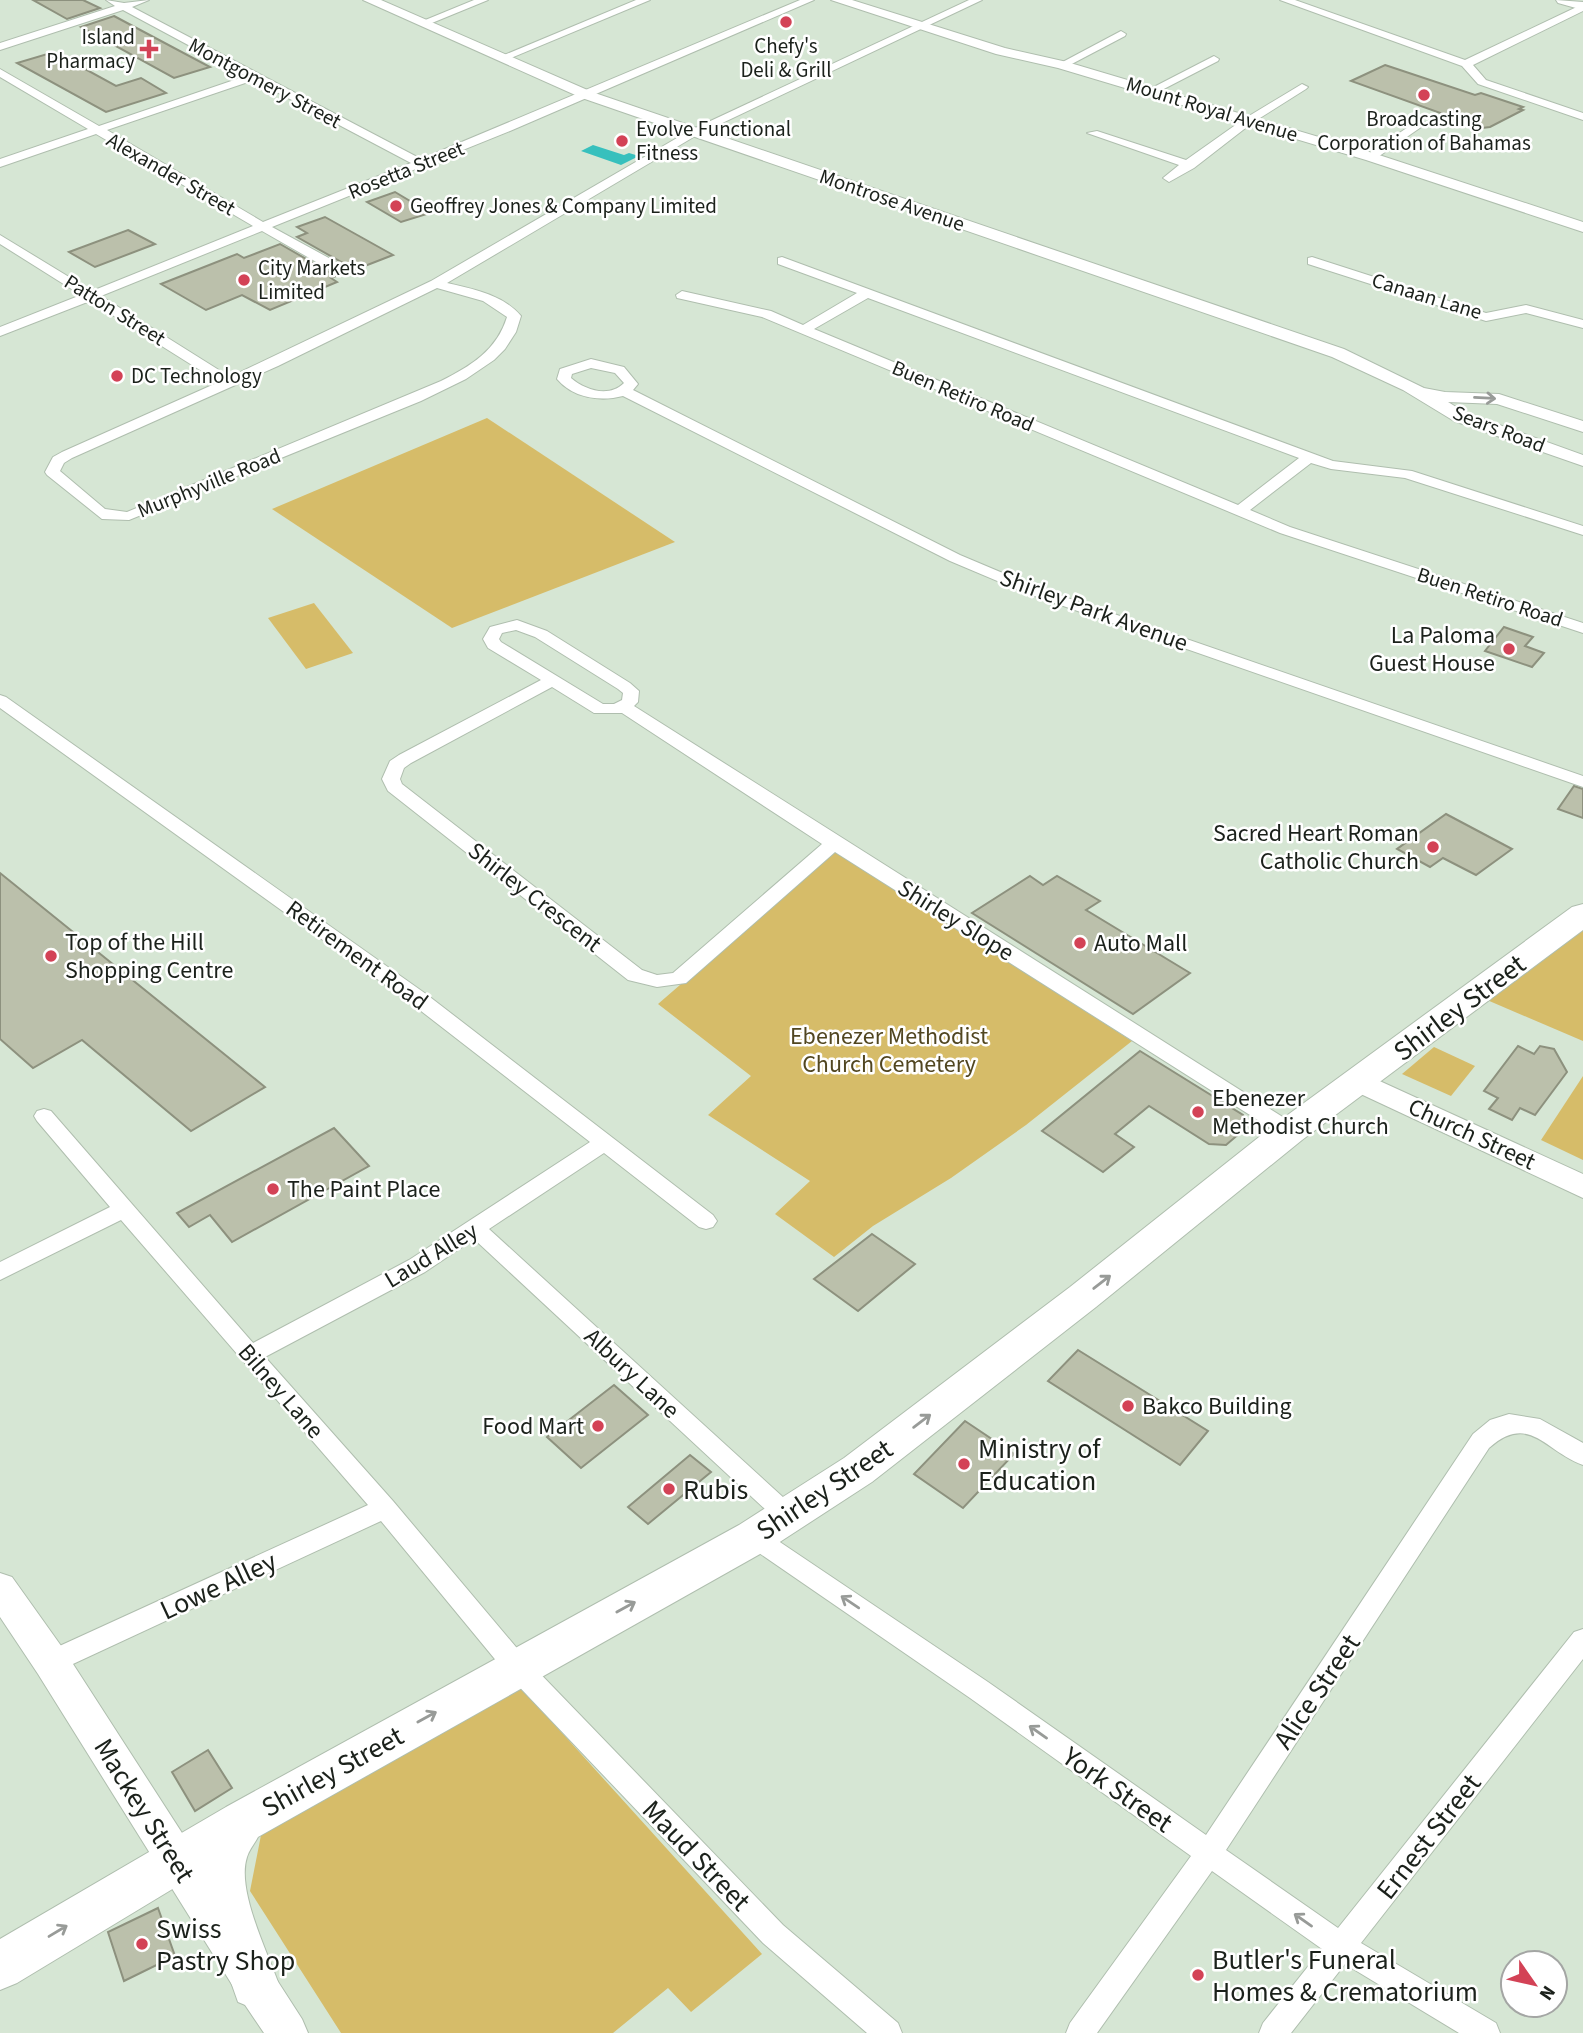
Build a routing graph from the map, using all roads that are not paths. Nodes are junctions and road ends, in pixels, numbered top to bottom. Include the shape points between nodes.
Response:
1 (111, 0) edge
2 (144, 0) edge
3 (370, 0) edge
4 (483, 0) edge
5 (645, 0) edge
6 (808, 0) edge
7 (838, 0) edge
8 (977, 0) edge
9 (1285, 0) edge
10 (1563, 0) edge
11 (123, 6) junction
12 (1583, 7) edge
13 (423, 23) junction
14 (921, 26) junction
15 (1121, 34) dead end
16 (0, 47) edge
17 (502, 58) junction
18 (1214, 59) dead end
19 (1466, 64) junction
20 (1062, 65) junction
21 (0, 72) edge
22 (252, 76) junction
23 (1302, 86) dead end
24 (1152, 91) junction
25 (587, 95) junction
26 (1583, 117) edge
27 (1248, 121) junction
28 (1421, 123) dead end
29 (95, 130) junction
30 (693, 133) junction
31 (1093, 133) dead end
32 (1371, 157) junction
33 (0, 163) edge
34 (421, 164) junction
35 (1190, 165) junction
36 (1169, 178) dead end
37 (262, 227) junction
38 (1583, 228) edge
39 (0, 239) edge
40 (782, 261) dead end
41 (1312, 261) dead end
42 (345, 272) dead end
43 (436, 284) junction
44 (867, 293) junction
45 (91, 295) junction
46 (682, 295) dead end
47 (1583, 324) edge
48 (804, 330) junction
49 (0, 331) edge
50 (229, 382) junction
51 (624, 391) dead end
52 (1418, 391) junction
53 (1583, 427) edge
54 (1309, 457) junction
55 (1583, 461) edge
56 (1240, 511) junction
57 (1583, 531) edge
58 (1583, 628) edge
59 (551, 681) junction
60 (0, 700) edge
61 (624, 707) junction
62 (1583, 782) edge
63 (834, 843) junction
64 (1583, 914) edge
65 (1360, 1082) junction
66 (44, 1116) dead end
67 (1290, 1131) junction
68 (605, 1142) junction
69 (1583, 1187) edge
70 (124, 1209) junction
71 (706, 1221) dead end
72 (476, 1229) junction
73 (0, 1272) edge
74 (250, 1355) junction
75 (1583, 1455) edge
76 (385, 1508) junction
77 (788, 1516) junction
78 (754, 1537) junction
79 (0, 1588) edge
80 (1583, 1640) edge
81 (51, 1662) junction
82 (517, 1667) junction
83 (242, 1822) junction
84 (1209, 1853) junction
85 (176, 1860) junction
86 (1340, 1946) junction
87 (0, 1966) edge
88 (255, 1985) junction
89 (288, 2033) edge
90 (888, 2033) edge
91 (1080, 2033) edge
92 (1273, 2033) edge
93 (1486, 2033) edge

1 - 11 street, Montgomery Street
2 - 11 street
3 - 13 street, Montrose Avenue
4 - 13 street
5 - 17 street
6 - 25 street, Rosetta Street
7 - 14 street, Mount Royal Avenue
8 - 14 street, Murphyville Road
9 - 19 street
10 - 12 street
11 - 16 street
11 - 22 street, Montgomery Street
12 - 19 street
13 - 17 street, Montrose Avenue
14 - 20 street, Mount Royal Avenue
14 - 30 street, Murphyville Road
15 - 20 street
17 - 25 street, Montrose Avenue
18 - 24 street
19 - 26 street via 1482,82
20 - 24 street, Mount Royal Avenue
21 - 29 street, Alexander Street
22 - 29 street
22 - 34 street, Montgomery Street
23 - 27 street
24 - 27 street, Mount Royal Avenue
25 - 30 street, Montrose Avenue
25 - 34 street, Rosetta Street
27 - 32 street, Mount Royal Avenue
27 - 35 street
28 - 32 street
29 - 33 street
29 - 37 street, Alexander Street
30 - 43 street, Murphyville Road
30 - 52 street, Montrose Avenue via 1316,345
31 - 35 street
32 - 38 street, Mount Royal Avenue
34 - 37 street, Rosetta Street
35 - 36 street
37 - 42 street, Alexander Street
37 - 45 street, Rosetta Street
39 - 45 street, Patton Street
40 - 44 street
41 - 47 street, Canaan Lane via 1486,317 1526,309
43 - 50 street, Murphyville Road
43 - 50 street, Murphyville Road via 494,300 514,316 501,346 488,359 416,398 129,516 100,512 52,472 58,460
44 - 48 street
44 - 54 street
45 - 49 street, Rosetta Street
45 - 50 street, Patton Street
46 - 48 street, Buen Retiro Road via 766,314
48 - 56 street, Buen Retiro Road
51 - 62 street, Shirley Park Avenue via 955,558 1031,590
52 -> 53 street via 1499,399
52 - 55 street, Sears Road via 1460,417
54 - 56 street
54 - 57 street via 1331,465 1407,474
56 - 58 street, Buen Retiro Road
59 - 61 street, Shirley Slope via 600,709
59 - 61 street, Shirley Slope via 494,645 492,635 502,627 517,625 541,634 631,691
59 - 63 street, Shirley Crescent via 405,759 396,765 391,779 394,787 635,975 649,981 679,978
60 - 68 street, Retirement Road via 419,999
61 - 63 street, Shirley Slope
63 - 67 street, Shirley Slope
64 - 65 highway, Shirley Street
65 - 67 highway, Shirley Street
65 - 69 main road, Church Street
66 - 70 street, Bilney Lane
77 -> 67 highway, Shirley Street via 858,1470 1042,1329
68 - 71 street, Retirement Road
68 - 72 street, Laud Alley
70 - 73 street
70 - 74 street, Bilney Lane
72 - 74 street, Laud Alley via 417,1266
72 - 77 street, Albury Lane
74 - 76 street, Bilney Lane
75 - 84 street, Alice Street via 1540,1429 1520,1423 1498,1427 1481,1441
76 - 81 street, Lowe Alley
76 - 82 street, Bilney Lane
77 - 78 highway, Shirley Street
82 -> 78 highway, Shirley Street
84 -> 78 street, York Street
79 - 81 main road, Mackey Street
80 - 86 street, Ernest Street
81 - 85 main road, Mackey Street
83 -> 82 highway, Shirley Street
82 - 90 street, Maud Street via 773,1934
83 - 85 highway, Shirley Street
83 - 88 highway via 224,1855 222,1874
86 -> 84 street, York Street
84 - 91 street, Alice Street
87 -> 85 highway, Shirley Street
85 - 88 main road, Mackey Street
86 - 92 street, Ernest Street
86 - 93 street, York Street
88 - 89 main road, Mackey Street

